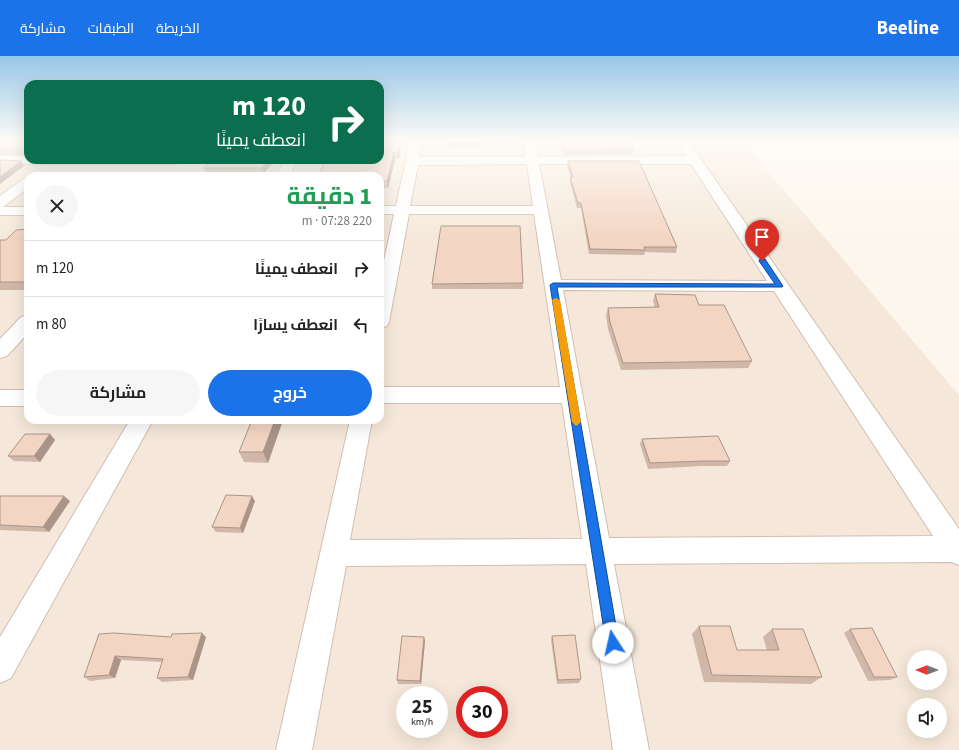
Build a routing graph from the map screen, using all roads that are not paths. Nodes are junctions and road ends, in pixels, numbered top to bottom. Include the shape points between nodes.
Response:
1 (409, 173) edge
2 (535, 173) edge
3 (703, 173) edge
4 (24, 185) edge
5 (0, 203) edge
6 (384, 210) edge
7 (402, 210) junction
8 (541, 210) junction
9 (24, 211) edge
10 (0, 212) edge
11 (553, 285) junction
12 (780, 286) junction
13 (384, 302) edge
14 (24, 325) edge
15 (0, 351) edge
16 (384, 396) edge
17 (572, 396) junction
18 (0, 398) edge
19 (24, 398) edge
20 (140, 424) edge
21 (360, 424) edge
22 (597, 551) junction
23 (958, 551) edge
24 (334, 553) junction
25 (0, 667) edge
26 (294, 750) edge
27 (631, 750) edge

1 - 7 street
2 - 8 street
3 - 12 street
4 - 5 street
6 - 7 street
7 - 8 street
7 - 13 street
8 - 11 street
9 - 10 street
11 - 12 street
11 - 17 street
12 - 23 street
14 - 15 street
16 - 17 street
17 - 22 street
18 - 19 street
20 - 25 street
21 - 24 street
22 - 23 street
22 - 24 street
22 - 27 street
24 - 26 street

